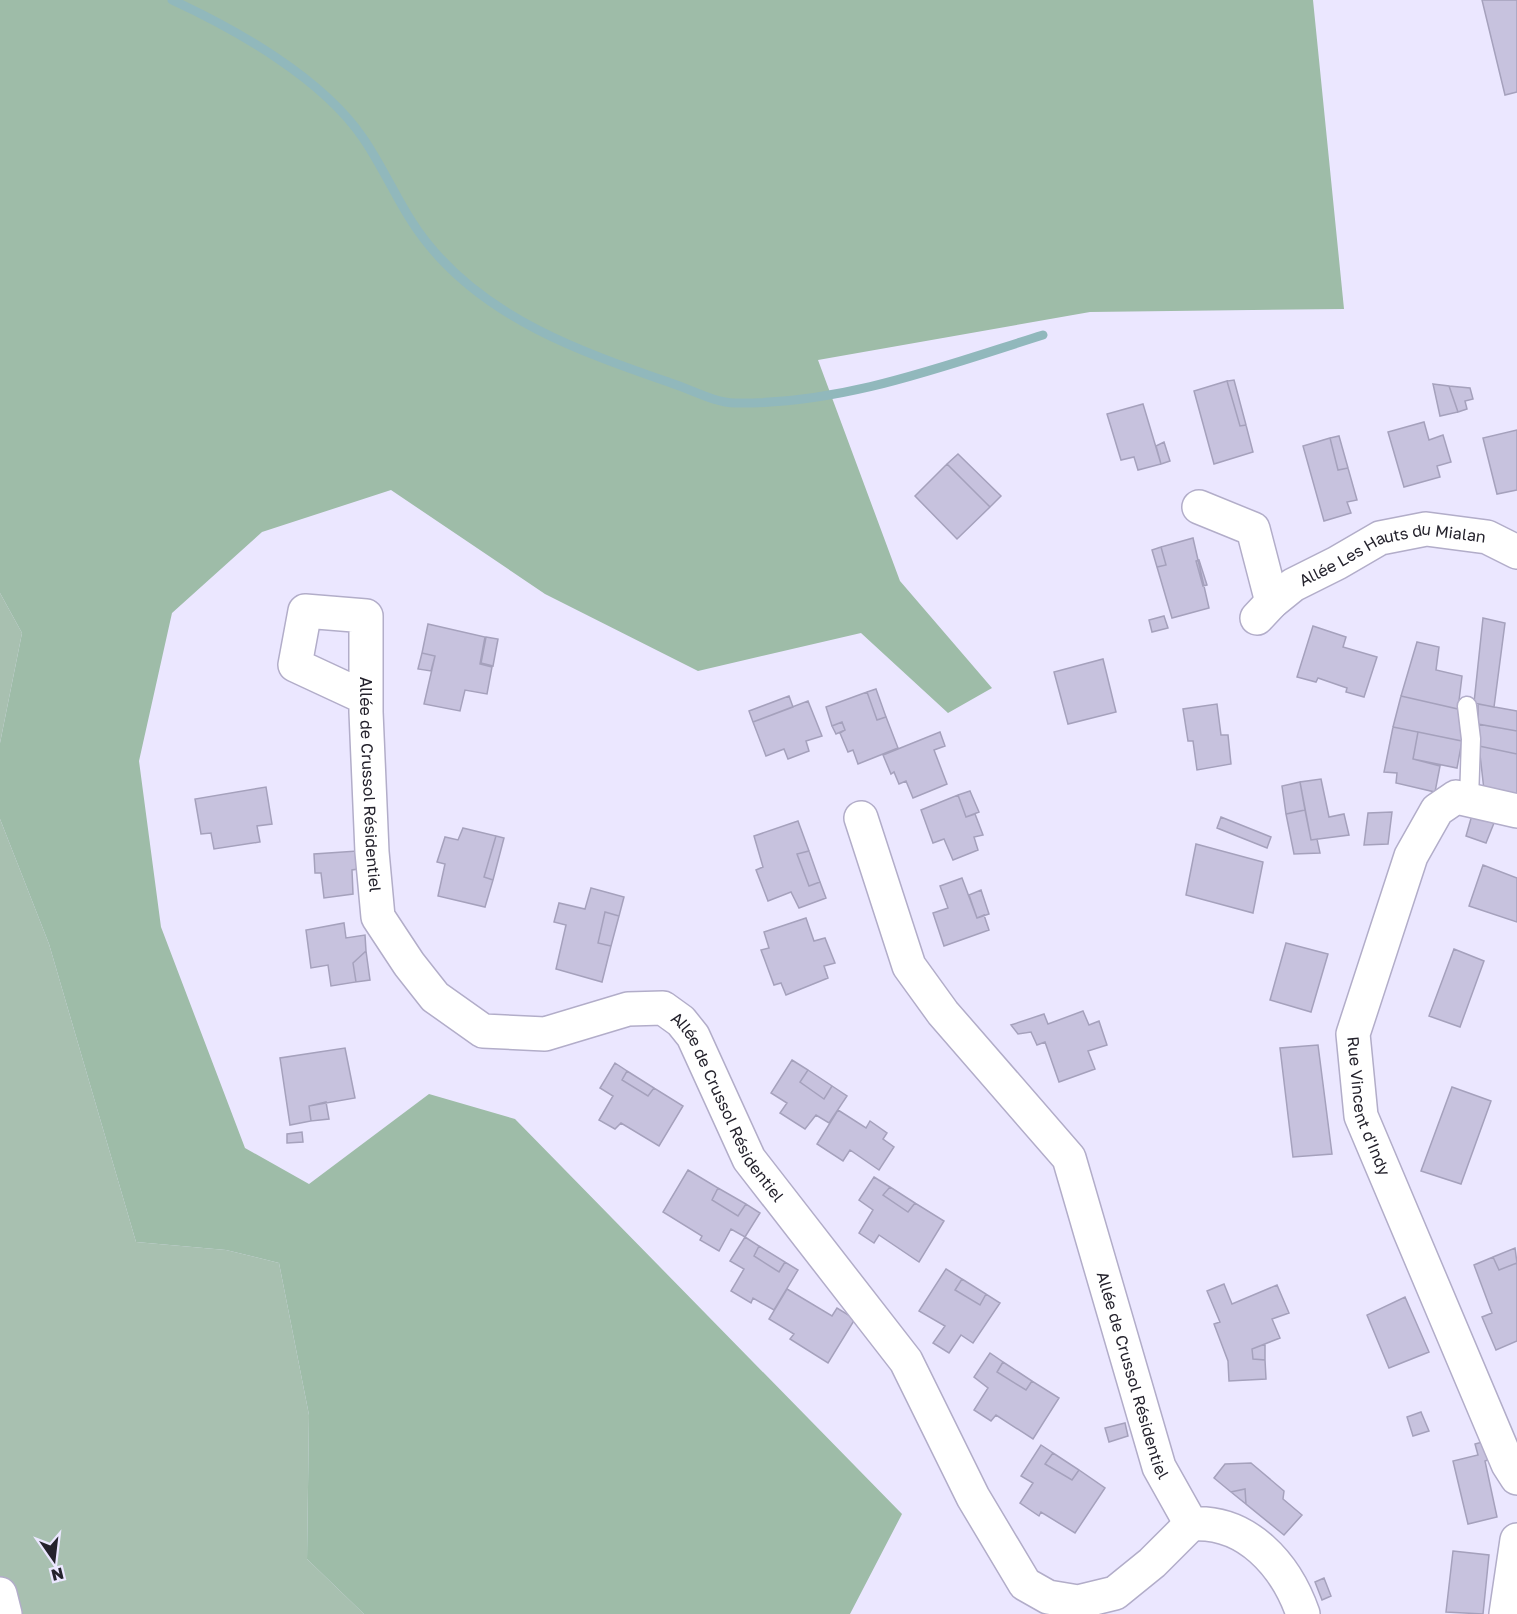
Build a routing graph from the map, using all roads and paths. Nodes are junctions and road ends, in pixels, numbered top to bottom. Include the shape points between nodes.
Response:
1 (1199, 507) dead end
2 (1517, 552) edge
3 (366, 698) junction
4 (1467, 706) dead end
5 (1469, 800) junction
6 (1517, 811) edge
7 (861, 818) dead end
8 (1517, 1478) edge
9 (1191, 1524) junction
10 (1517, 1539) edge
11 (0, 1594) edge
12 (5, 1614) edge
13 (1303, 1614) edge
14 (1506, 1614) edge

1 - 2 street, Allée Les Hauts du Mialan via 1252,529 1265,610 1293,585 1380,538 1426,529 1487,537
3 - 3 street, Allée de Crussol Résidentiel via 366,615 305,611 295,666
3 - 9 street, Allée de Crussol Résidentiel via 378,917 435,997 483,1031 545,1034 628,1009 663,1008 681,1021 693,1036 749,1159 906,1361 973,1497 1025,1584 1048,1597 1078,1602 1115,1593
4 - 5 lane via 1471,739
5 - 6 street, Rue Vincent d'Indy
5 - 8 street, Rue Vincent d'Indy via 1456,796 1437,810 1411,856 1353,1034 1361,1116
7 - 9 street, Allée de Crussol Résidentiel via 909,966 943,1013 1069,1158 1159,1467
9 - 13 street via 1206,1523 1237,1531 1269,1554 1295,1591
10 - 14 street
11 - 12 street

